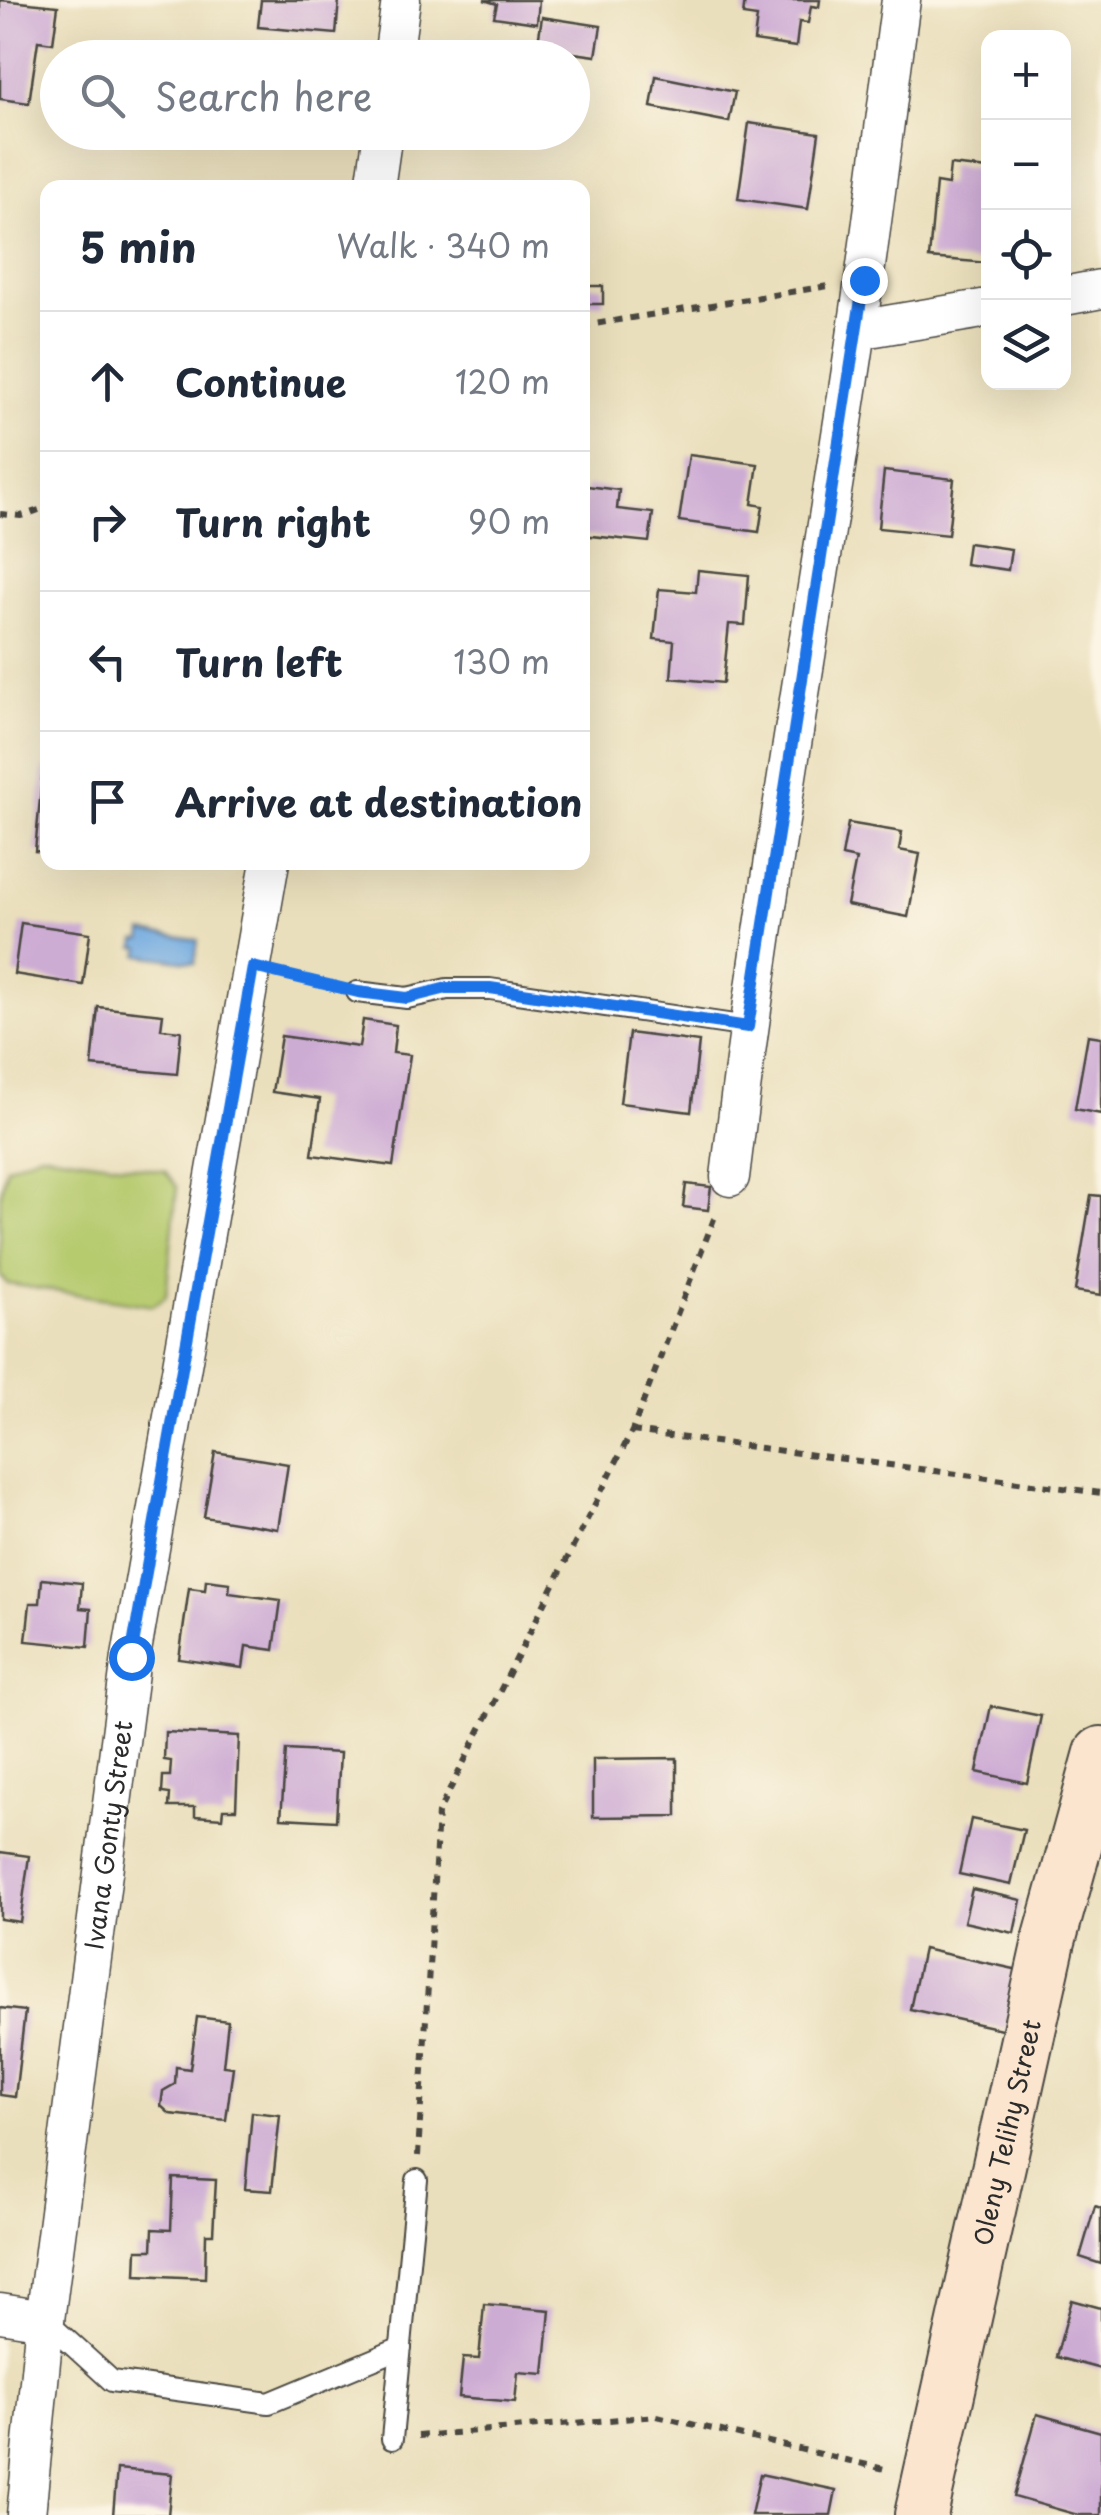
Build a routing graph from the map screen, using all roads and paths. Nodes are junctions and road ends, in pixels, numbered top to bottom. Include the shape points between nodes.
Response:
1 (401, 0) edge
2 (901, 0) edge
3 (395, 40) edge
4 (380, 150) edge
5 (376, 180) edge
6 (864, 280) junction
7 (1101, 290) edge
8 (1071, 295) edge
9 (981, 309) edge
10 (590, 325) edge
11 (857, 330) junction
12 (40, 510) edge
13 (0, 514) edge
14 (269, 870) edge
15 (253, 967) junction
16 (358, 992) joint
17 (748, 1027) junction
18 (730, 1177) joint
19 (632, 1431) junction
20 (1101, 1493) edge
21 (1101, 1754) edge
22 (417, 2180) joint
23 (0, 2313) edge
24 (45, 2320) junction
25 (401, 2348) junction
26 (392, 2439) joint
27 (925, 2498) edge
28 (26, 2515) edge

1 - 3 street
2 - 6 street
4 - 5 street
6 - 10 path
6 - 11 street
7 - 8 street
9 - 11 street
11 - 17 street
12 - 13 path
14 - 15 street, Ivana Gonty Street
15 - 16 path
15 - 24 street, Ivana Gonty Street via 131,1657
16 - 17 lane via 407,998 447,988 490,988
17 - 18 street
18 - 19 path
19 - 20 path
19 - 22 path via 438,1813
21 - 27 street, Oleny Telihy Street via 1049,1941
22 - 25 lane
23 - 24 street
24 - 25 lane via 112,2380 269,2403
24 - 28 street, Ivana Gonty Street
25 - 26 lane
26 - 27 path via 657,2416

